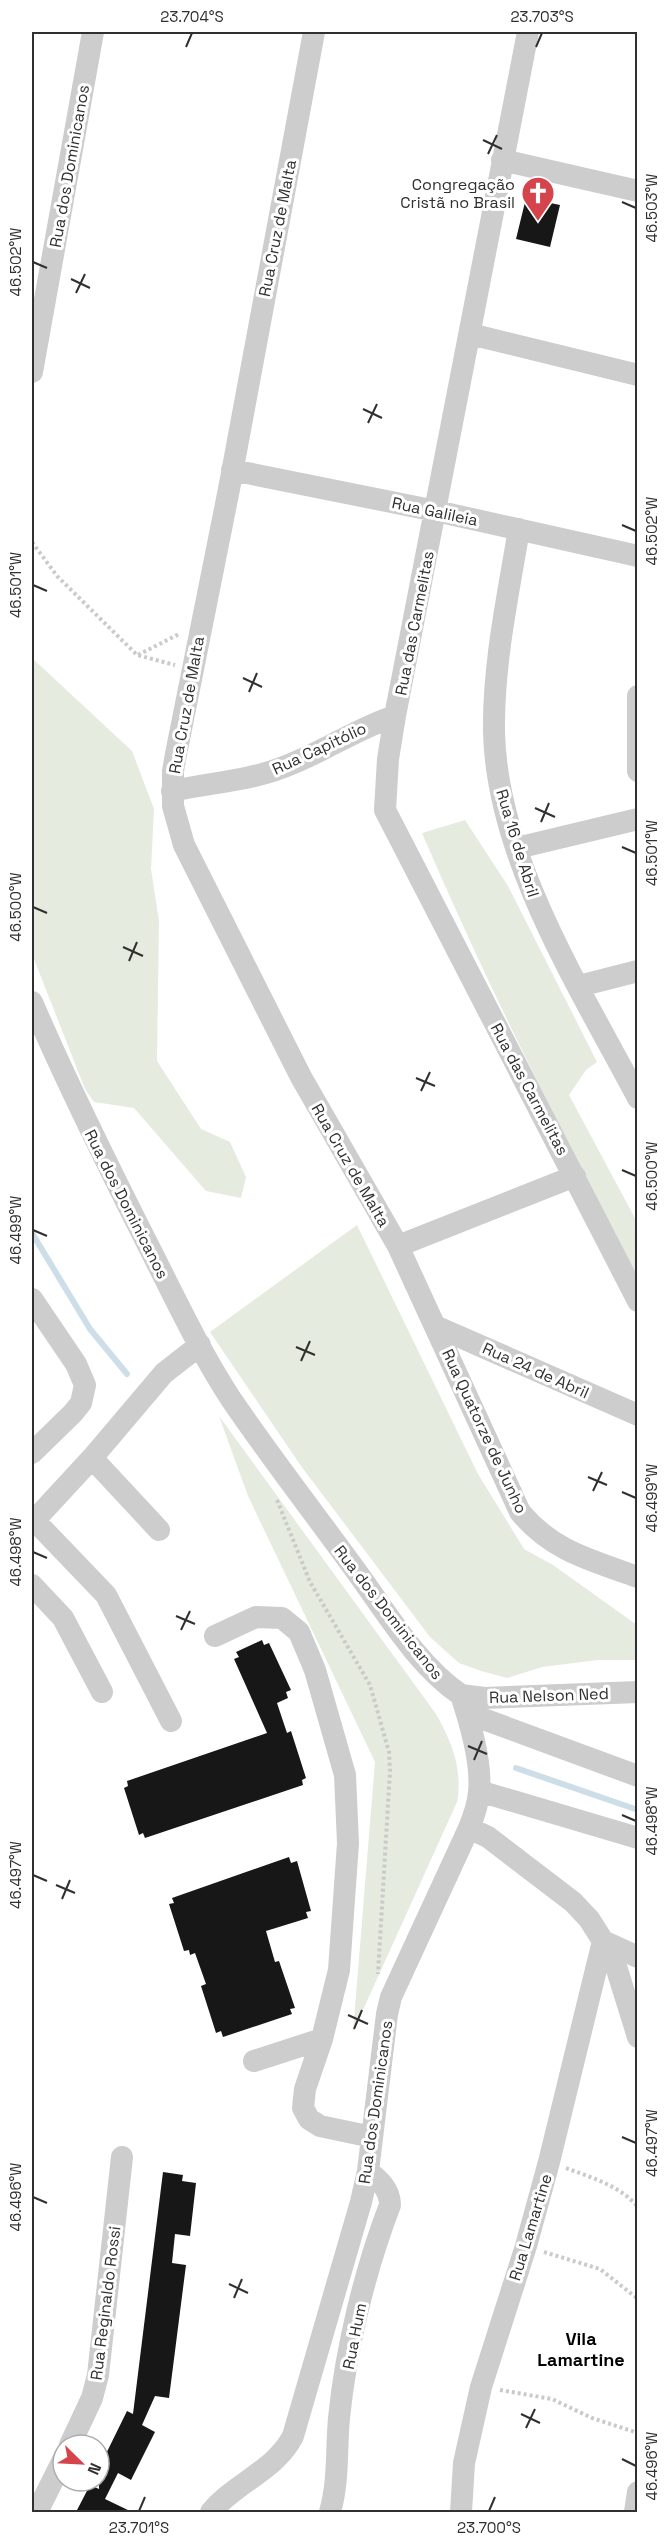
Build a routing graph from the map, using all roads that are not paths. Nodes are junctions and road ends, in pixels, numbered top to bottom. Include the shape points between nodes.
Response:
1 (93, 32) edge
2 (314, 32) edge
3 (528, 32) edge
4 (502, 160) junction
5 (638, 191) edge
6 (470, 334) junction
7 (32, 372) edge
8 (638, 375) edge
9 (232, 470) junction
10 (436, 510) junction
11 (519, 529) junction
12 (638, 556) edge
13 (638, 696) edge
14 (395, 716) junction
15 (638, 771) edge
16 (172, 791) junction
17 (638, 819) edge
18 (517, 848) junction
19 (638, 971) edge
20 (579, 986) junction
21 (32, 1002) edge
22 (638, 1098) edge
23 (575, 1176) junction
24 (398, 1246) junction
25 (32, 1299) edge
26 (638, 1301) edge
27 (435, 1326) junction
28 (201, 1345) junction
29 (638, 1414) edge
30 (32, 1453) edge
31 (92, 1458) junction
32 (32, 1522) edge
33 (159, 1530) dead end
34 (637, 1575) edge
35 (32, 1585) edge
36 (214, 1636) dead end
37 (102, 1692) dead end
38 (638, 1692) edge
39 (464, 1704) junction
40 (171, 1721) dead end
41 (638, 1776) edge
42 (479, 1791) junction
43 (469, 1828) junction
44 (638, 1838) edge
45 (607, 1944) junction
46 (638, 1957) edge
47 (638, 2037) edge
48 (322, 2039) junction
49 (254, 2061) dead end
50 (372, 2138) junction
51 (122, 2157) dead end
52 (368, 2171) junction
53 (76, 2433) edge
54 (51, 2484) edge
55 (638, 2492) edge
56 (37, 2512) edge
57 (212, 2512) edge
58 (330, 2512) edge
59 (461, 2512) edge
60 (635, 2512) edge

1 - 7 street, Rua dos Dominicanos
2 - 9 street, Rua Cruz de Malta
3 - 4 street, Rua das Carmelitas
4 - 5 street
4 - 6 street, Rua das Carmelitas
6 - 8 street
6 - 10 street, Rua das Carmelitas
9 - 10 street, Rua Galileia
9 - 16 street, Rua Cruz de Malta
10 - 11 street, Rua Galileia
10 - 14 street, Rua das Carmelitas
11 - 12 street, Rua Galileia
11 - 18 street, Rua 16 de Abril via 499,655 494,732 502,799
13 - 15 street
14 - 16 street, Rua Capitólio via 281,768
14 - 23 street, Rua das Carmelitas via 385,810
16 - 24 street, Rua Cruz de Malta via 176,822 201,882 301,1077
17 - 18 street
18 - 20 street, Rua 16 de Abril via 532,895
19 - 20 street
20 - 22 street, Rua 16 de Abril
21 - 28 street, Rua dos Dominicanos via 73,1097
23 - 24 street
23 - 26 street, Rua das Carmelitas
24 - 27 street, Rua Cruz de Malta
25 - 30 street via 76,1364 84,1385 81,1403
27 - 29 street, Rua 24 de Abril
27 - 34 street, Rua Quatorze de Junho via 520,1512 552,1543 568,1552
28 - 31 street via 164,1374
28 - 39 street, Rua dos Dominicanos via 231,1398 415,1650
31 - 32 street
31 - 33 street
32 - 40 street via 106,1595
35 - 37 street via 63,1618
36 - 48 street via 256,1617 271,1616 291,1624 299,1632 315,1670 343,1763 348,1843 346,1884 339,1970
38 - 39 street, Rua Nelson Ned via 484,1698
39 - 41 street
39 - 42 street, Rua dos Dominicanos via 479,1772
42 - 43 street, Rua dos Dominicanos
42 - 44 street
43 - 45 street via 488,1837 573,1902
43 - 50 street, Rua dos Dominicanos via 391,1997
45 - 46 street
45 - 47 street
45 - 59 street, Rua Lamartine via 526,2246 481,2387 464,2463
48 - 49 street
48 - 50 street via 303,2100 306,2114 320,2126
50 - 52 street, Rua dos Dominicanos
51 - 53 street, Rua Reginaldo Rossi via 98,2375
52 - 57 street, Rua dos Dominicanos via 293,2436 279,2457 238,2486
52 - 58 street, Rua Hum via 384,2186 390,2205 371,2254 354,2329 339,2418 336,2491
54 - 56 street
55 - 60 street

